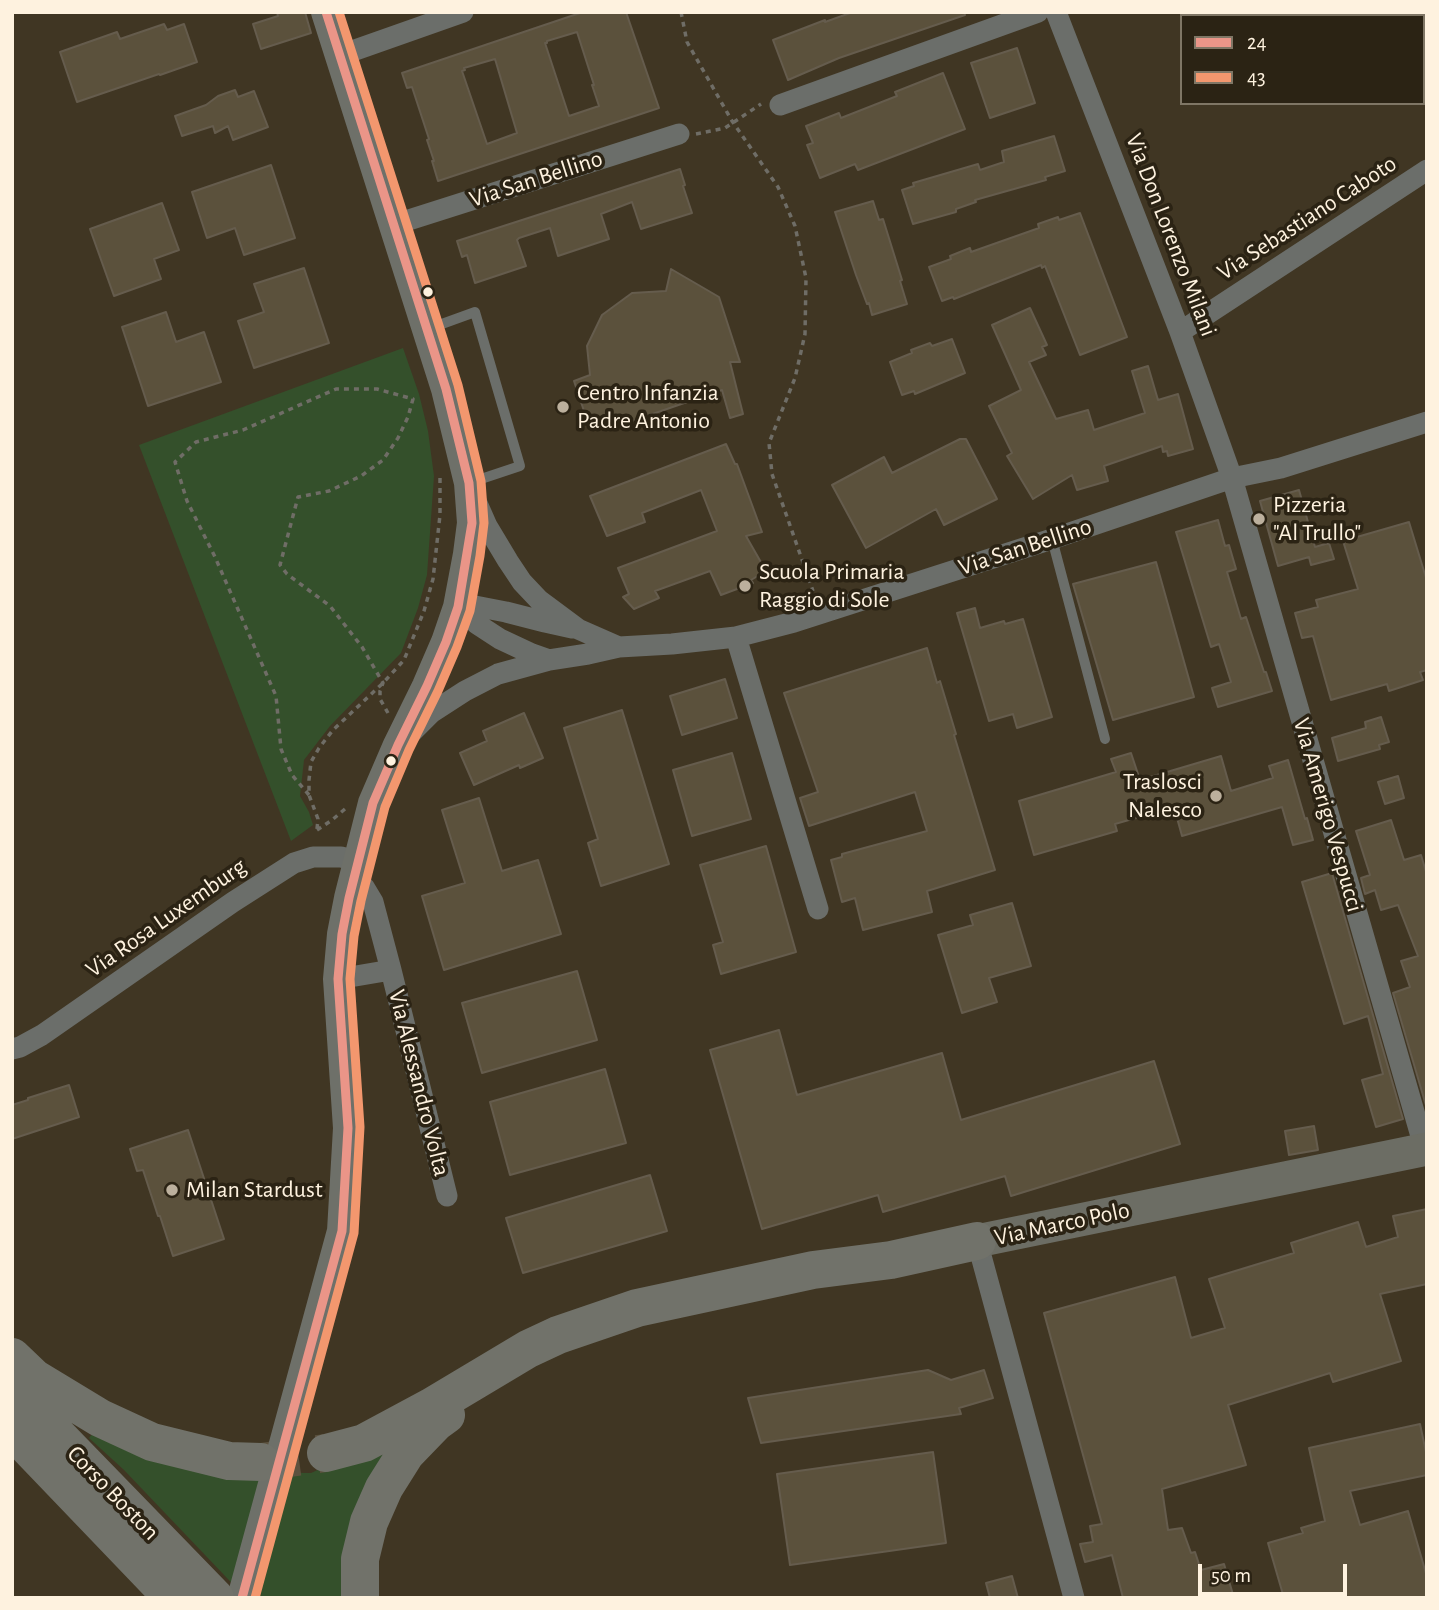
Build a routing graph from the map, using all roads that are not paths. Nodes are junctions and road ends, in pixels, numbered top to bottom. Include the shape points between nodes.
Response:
1 (326, 12) edge
2 (463, 12) edge
3 (1038, 12) edge
4 (1056, 12) edge
5 (341, 55) junction
6 (780, 105) road end
7 (679, 134) road end
8 (1427, 170) edge
9 (393, 225) junction
10 (428, 329) junction
11 (1180, 332) junction
12 (1427, 422) edge
13 (1232, 478) junction
14 (470, 486) junction
15 (1052, 539) junction
16 (458, 607) junction
17 (578, 629) junction
18 (736, 637) junction
19 (619, 647) junction
20 (549, 660) junction
21 (395, 731) junction
22 (1105, 739) dead end
23 (355, 872) junction
24 (818, 909) dead end
25 (391, 970) junction
26 (338, 979) junction
27 (12, 1049) edge
28 (1426, 1149) edge
29 (447, 1196) dead end
30 (977, 1241) junction
31 (891, 1260) junction
32 (12, 1357) edge
33 (12, 1389) edge
34 (12, 1430) edge
35 (326, 1453) tunnel mouth
36 (261, 1462) tunnel mouth
37 (173, 1598) edge
38 (215, 1598) edge
39 (242, 1598) edge
40 (360, 1598) edge
41 (1074, 1598) edge

1 - 5 street, Via San Bellino
2 - 5 street
3 - 6 street
4 - 11 street, Via Don Lorenzo Milani
5 - 9 street, Via San Bellino
7 - 9 street, Via San Bellino
8 - 11 street, Via Sebastiano Caboto
9 - 10 street, Via San Bellino
10 - 14 street, Via San Bellino
10 - 14 lane via 475,312 520,466
11 - 13 street, Via Don Lorenzo Milani
12 - 13 street, Via San Bellino via 1281,468
13 - 15 street, Via San Bellino
13 - 28 street, Via Amerigo Vespucci
14 - 16 street, Via San Bellino via 472,523
14 - 17 street, Via San Bellino via 487,526 522,582
15 - 18 street, Via San Bellino
15 - 22 lane
16 - 17 street, Via San Bellino via 506,611
16 - 20 street via 500,639
16 - 21 street, Via San Bellino via 432,675
17 - 19 street, Via San Bellino
18 - 19 street, Via San Bellino
18 - 24 street
19 - 20 street, Via San Bellino
20 - 21 street, Via San Bellino via 498,674
21 - 23 street
23 - 25 street, Via Alessandro Volta via 373,902
23 - 26 street
23 - 27 street, Via Rosa Luxemburg via 341,857 313,857 294,863 42,1035
25 - 26 street, Via Alessandro Volta
25 - 29 street, Via Alessandro Volta
26 - 39 street via 348,1128 342,1231
28 - 30 main road, Via Marco Polo
30 - 31 highway
30 - 41 street, Via Marco Polo
31 - 35 highway via 813,1270 624,1312 528,1349 364,1443
31 - 40 highway via 818,1284 637,1323 507,1377 435,1423 406,1453 369,1522 360,1559
32 - 36 highway via 34,1378 100,1418 152,1442 229,1461
33 - 38 highway, Corso Boston
34 - 37 highway, Corso Boston

